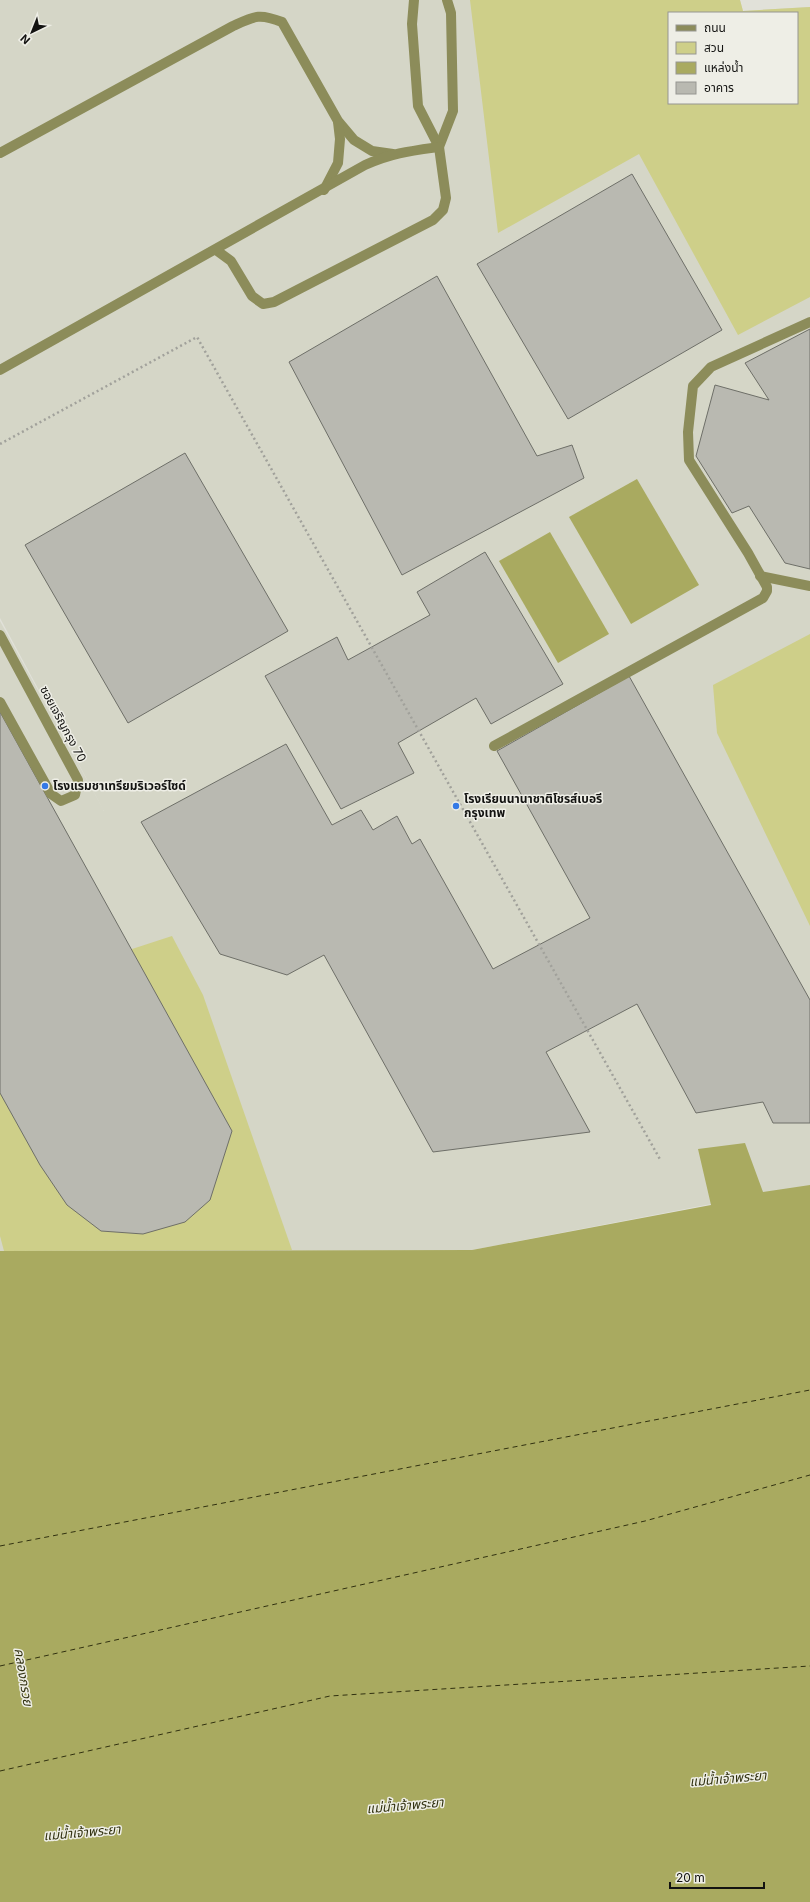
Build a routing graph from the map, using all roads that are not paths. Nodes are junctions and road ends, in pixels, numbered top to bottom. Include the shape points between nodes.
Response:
1 (414, 0) edge
2 (447, 0) edge
3 (338, 122) junction
4 (439, 148) junction
5 (0, 153) edge
6 (393, 154) junction
7 (324, 190) junction
8 (216, 250) junction
9 (810, 322) edge
10 (20, 360) junction
11 (0, 365) edge
12 (0, 370) edge
13 (760, 576) junction
14 (810, 586) edge
15 (0, 635) edge
16 (0, 702) edge
17 (494, 746) dead end

1 - 4 lane via 412,24 418,106
2 - 4 lane via 451,13 453,111
3 - 5 lane via 282,22 267,16 251,18 233,26
3 - 6 lane via 354,140 372,151
3 - 7 lane via 338,164
4 - 6 lane
4 - 8 lane via 446,198 443,210 433,220 274,302 263,304 252,296 231,260
6 - 7 lane via 366,165
7 - 8 lane
8 - 10 lane
9 - 13 lane via 710,367 694,386 688,432 689,460
10 - 11 lane
10 - 12 lane
13 - 14 lane
13 - 17 lane via 767,591 758,602
15 - 16 lane, ซอยเจริญกรุง 70 via 78,780 75,795 61,801 51,794

